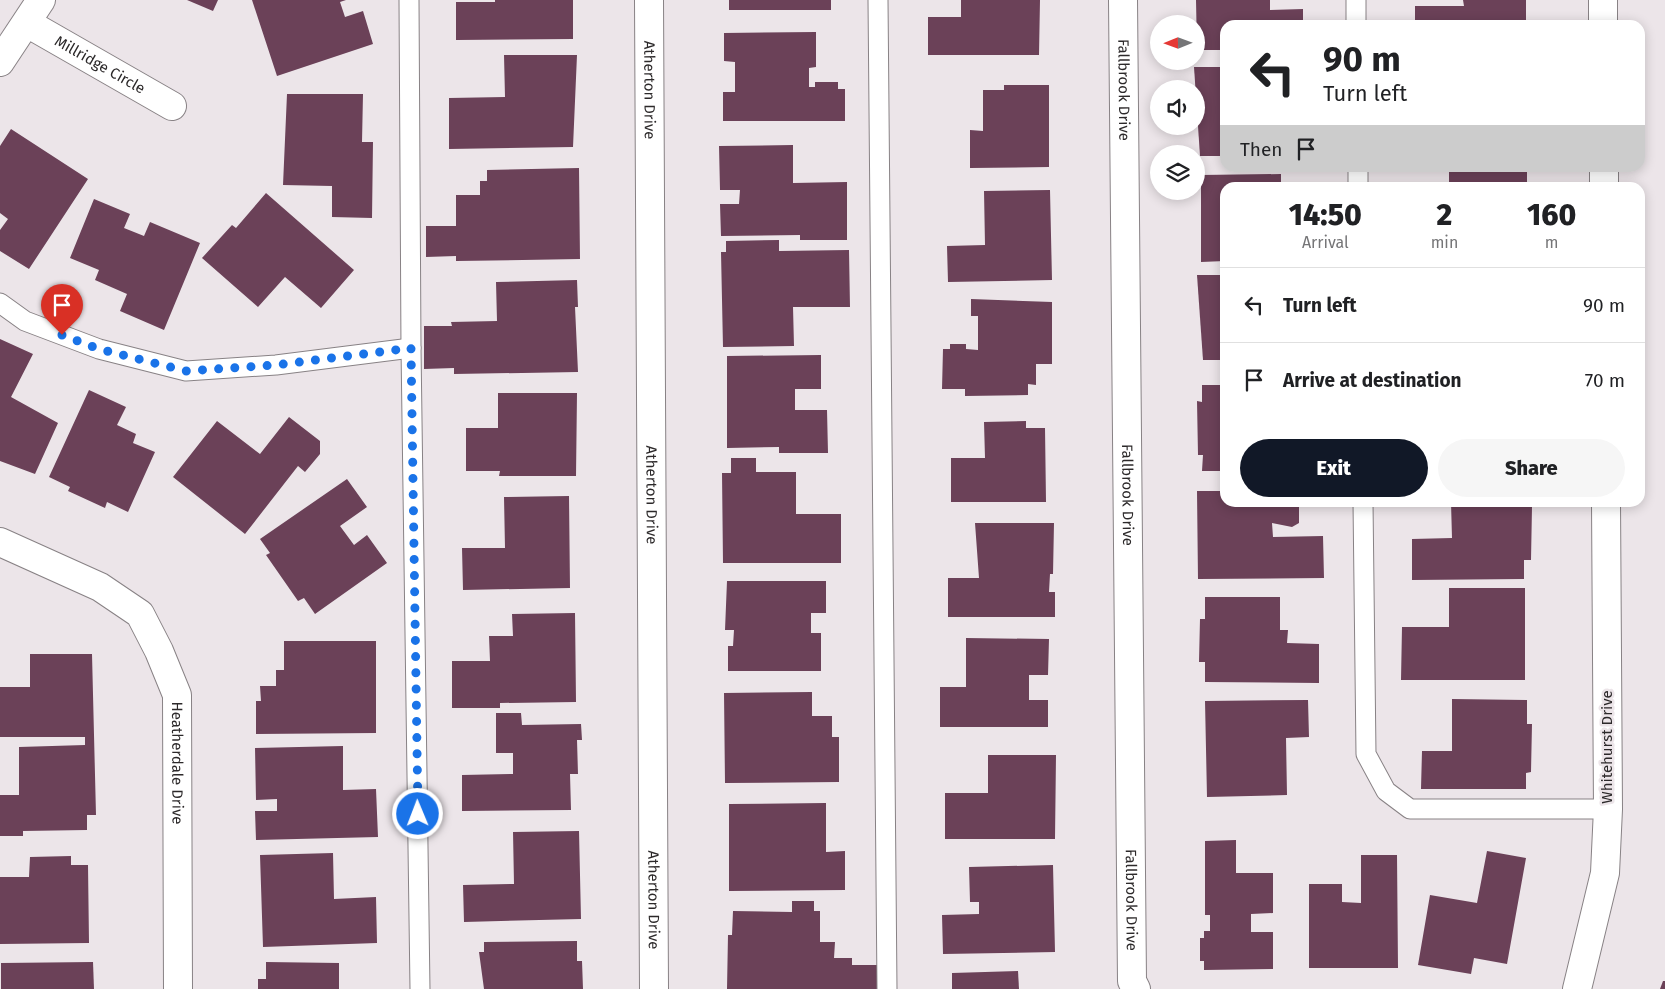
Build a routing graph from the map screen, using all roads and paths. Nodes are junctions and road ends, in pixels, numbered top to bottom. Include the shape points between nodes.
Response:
1 (41, 0) edge
2 (410, 0) edge
3 (649, 0) edge
4 (878, 0) edge
5 (1123, 0) edge
6 (1356, 0) edge
7 (1603, 0) edge
8 (1356, 20) edge
9 (1603, 20) edge
10 (27, 24) junction
11 (0, 62) edge
12 (172, 106) dead end
13 (0, 303) edge
14 (411, 348) junction
15 (1363, 507) edge
16 (1606, 507) edge
17 (0, 542) edge
18 (1608, 810) junction
19 (178, 989) edge
20 (420, 989) edge
21 (654, 989) edge
22 (887, 989) edge
23 (1136, 989) edge
24 (1577, 989) edge

1 - 10 street
2 - 14 lane
3 - 21 street, Atherton Drive
4 - 22 lane
5 - 23 street, Fallbrook Drive via 1132,981
6 - 8 lane
7 - 9 street
10 - 11 street
10 - 12 street, Millridge Circle
13 - 14 lane via 25,321 99,349 186,371 276,365
14 - 20 lane
15 - 18 lane via 1366,754 1386,791 1410,809
16 - 18 street, Whitehurst Drive
17 - 19 street, Heatherdale Drive via 100,587 140,614 160,651 177,695
18 - 24 street, Whitehurst Drive via 1605,873

